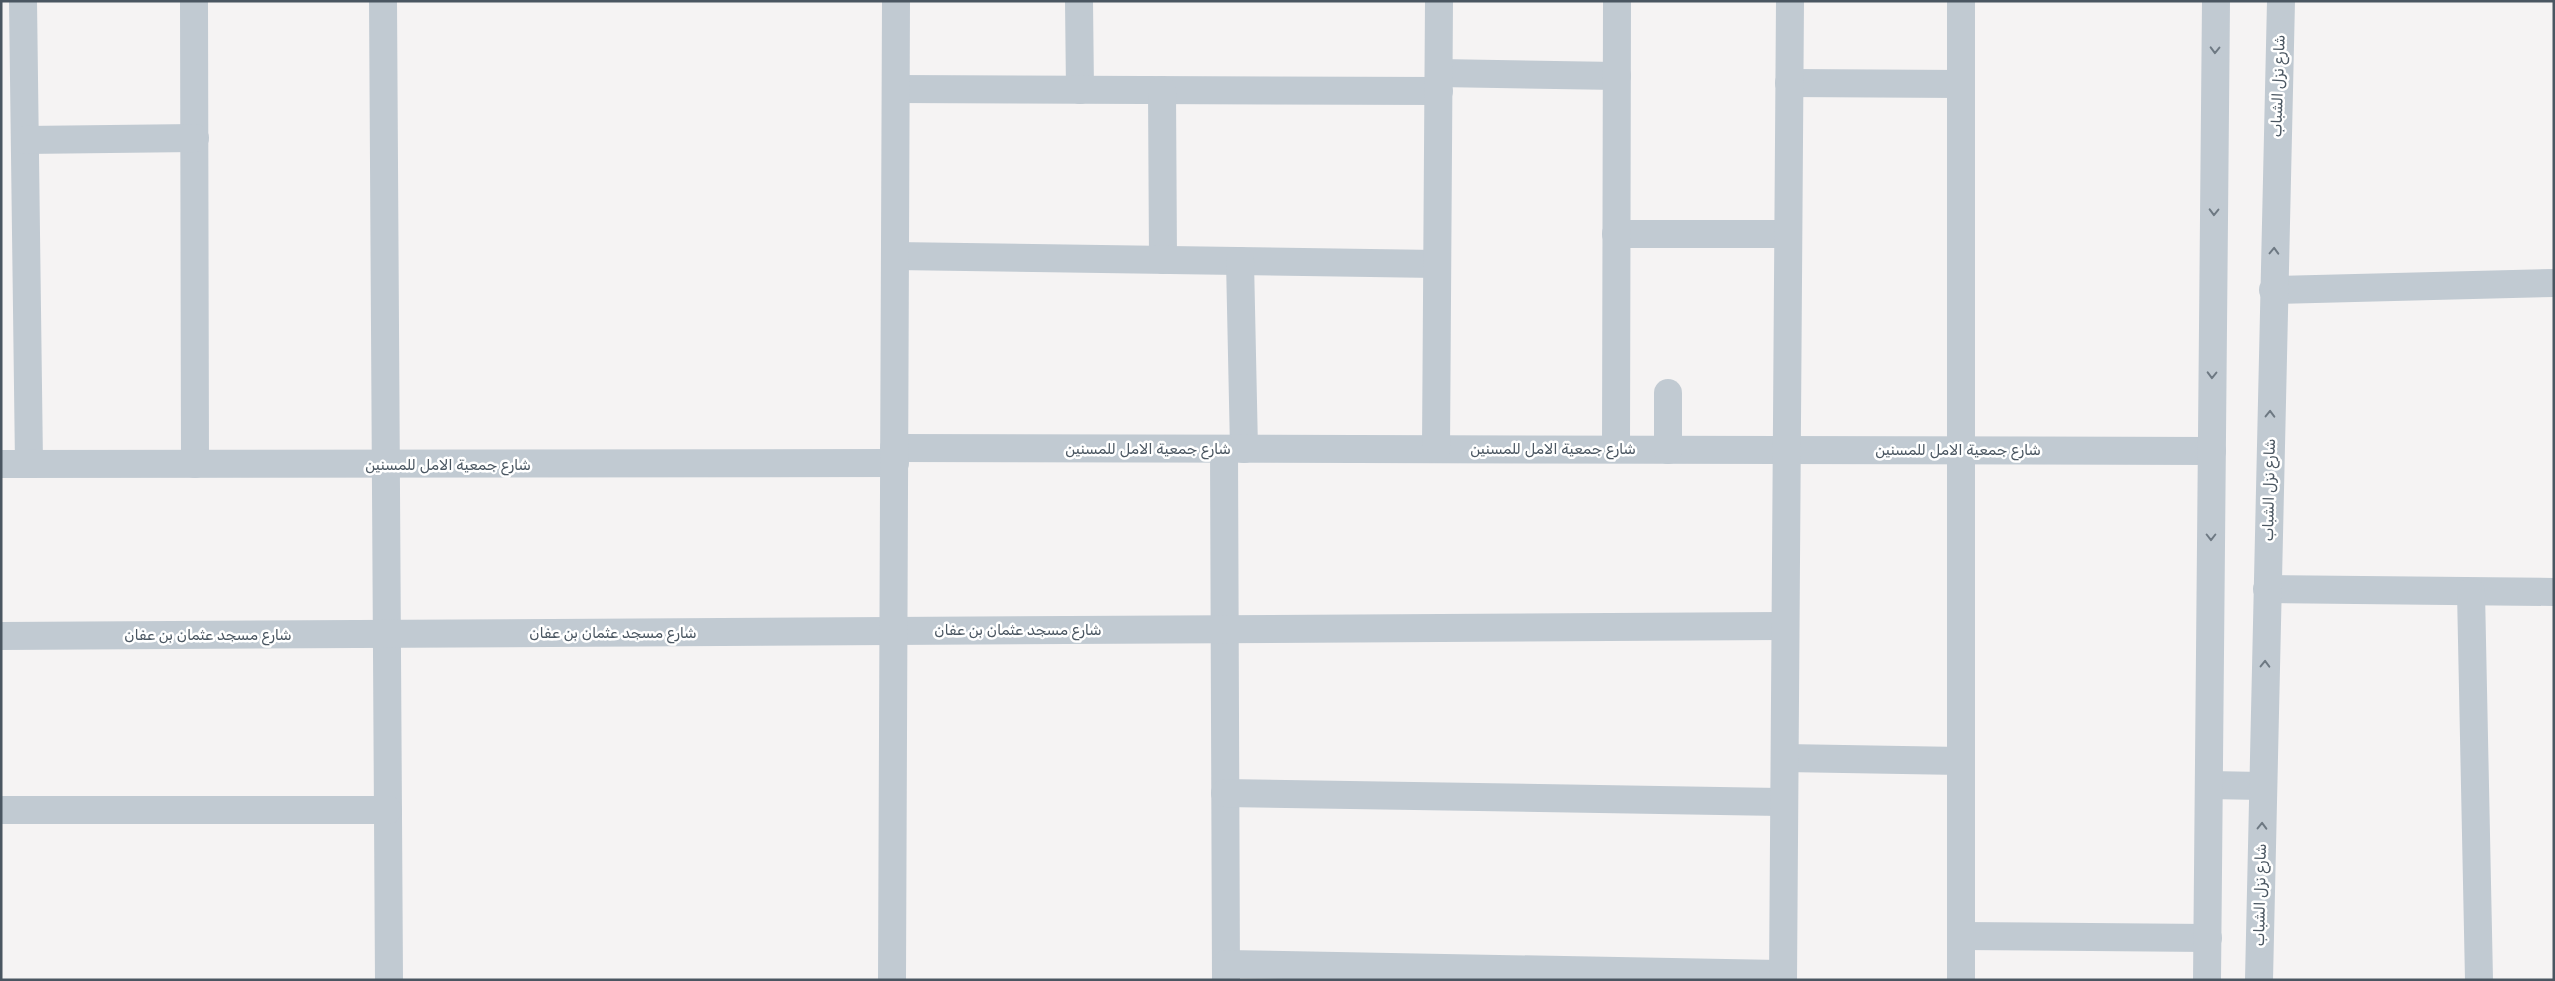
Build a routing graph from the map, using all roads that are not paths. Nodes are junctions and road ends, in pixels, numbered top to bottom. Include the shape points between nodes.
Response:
1 (23, 1) edge
2 (194, 1) edge
3 (383, 1) edge
4 (896, 1) edge
5 (1079, 1) edge
6 (1439, 1) edge
7 (1617, 1) edge
8 (1790, 1) edge
9 (1961, 1) edge
10 (2216, 1) edge
11 (2280, 1) edge
12 (12, 62) edge
13 (1617, 76) junction
14 (1439, 82) junction
15 (1789, 83) junction
16 (1961, 84) junction
17 (896, 89) junction
18 (1080, 90) junction
19 (1162, 90) junction
20 (194, 138) junction
21 (25, 140) junction
22 (1616, 234) junction
23 (1788, 234) junction
24 (895, 256) junction
25 (1163, 260) junction
26 (1240, 261) junction
27 (1437, 264) junction
28 (2554, 283) edge
29 (2273, 290) junction
30 (1668, 393) dead end
31 (1234, 449) junction
32 (1436, 449) junction
33 (1616, 449) junction
34 (1668, 450) junction
35 (1786, 450) junction
36 (1961, 450) junction
37 (2212, 451) junction
38 (894, 456) junction
39 (1, 464) edge
40 (29, 464) junction
41 (195, 464) junction
42 (386, 465) junction
43 (2267, 590) junction
44 (2471, 592) junction
45 (2554, 592) edge
46 (1785, 626) junction
47 (1225, 629) junction
48 (893, 631) junction
49 (387, 634) junction
50 (1, 636) edge
51 (1784, 758) junction
52 (1961, 762) junction
53 (2209, 785) junction
54 (2262, 786) junction
55 (1225, 794) junction
56 (1784, 802) junction
57 (1, 810) edge
58 (388, 810) junction
59 (1961, 936) junction
60 (2208, 938) junction
61 (1226, 972) edge
62 (1410, 973) edge
63 (1589, 975) edge
64 (1783, 977) edge
65 (389, 980) edge
66 (892, 980) edge
67 (1961, 980) edge
68 (2207, 980) edge
69 (2259, 980) edge
70 (2479, 980) edge

1 - 12 street
2 - 20 street
3 - 42 street
4 - 17 street
5 - 18 street
6 - 14 street
7 - 13 street
8 - 15 street
9 - 16 street
10 -> 37 street
29 -> 11 street, شارع نزل الشباب
12 - 21 street
13 - 14 street
13 - 22 street
14 - 19 street
14 - 27 street
15 - 16 street
15 - 23 street
16 - 36 street
17 - 18 street
17 - 24 street
18 - 19 street
19 - 25 street
20 - 21 street
20 - 41 street
21 - 40 street
22 - 23 street
22 - 33 street
23 - 35 street
24 - 25 street
24 - 38 street
25 - 26 street
26 - 27 street
26 - 31 street
27 - 32 street
28 - 29 street
43 -> 29 street, شارع نزل الشباب
30 - 34 street
31 - 32 street, شارع جمعية الامل للمسنين
31 - 38 street, شارع جمعية الامل للمسنين
31 - 47 street
32 - 33 street, شارع جمعية الامل للمسنين
33 - 34 street, شارع جمعية الامل للمسنين
34 - 35 street, شارع جمعية الامل للمسنين
35 - 36 street, شارع جمعية الامل للمسنين
35 - 46 street
36 - 37 street, شارع جمعية الامل للمسنين
36 - 52 street
37 -> 53 street
38 - 42 street, شارع جمعية الامل للمسنين
38 - 48 street
39 - 40 street, شارع جمعية الامل للمسنين
40 - 41 street, شارع جمعية الامل للمسنين
41 - 42 street, شارع جمعية الامل للمسنين
42 - 49 street
43 - 44 street
54 -> 43 street, شارع نزل الشباب
44 - 45 street
44 - 70 street
46 - 47 street, شارع مسجد عثمان بن عفان
46 - 51 street
47 - 48 street, شارع مسجد عثمان بن عفان
47 - 55 street
48 - 49 street, شارع مسجد عثمان بن عفان
48 - 66 street
49 - 50 street, شارع مسجد عثمان بن عفان
49 - 58 street
51 - 52 street
51 - 56 street
52 - 59 street
53 - 54 street
53 - 60 street
69 -> 54 street, شارع نزل الشباب
55 - 56 street
55 - 61 street
56 - 64 street
57 - 58 street
58 - 65 street
59 - 60 street
59 - 67 street
60 - 68 street
61 - 62 street
62 - 63 street
63 - 64 street

